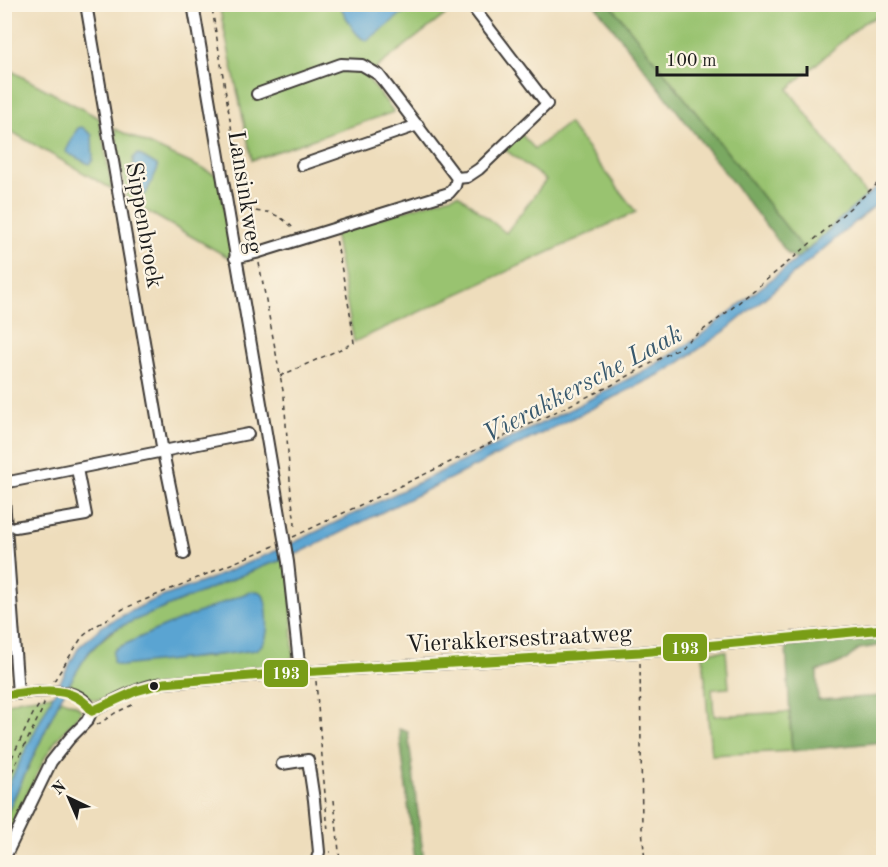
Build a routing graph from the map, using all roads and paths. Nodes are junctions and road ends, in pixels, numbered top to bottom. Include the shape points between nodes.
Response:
1 (86, 4) edge
2 (195, 6) edge
3 (476, 10) dead end
4 (257, 94) dead end
5 (418, 125) junction
6 (302, 165) dead end
7 (884, 177) edge
8 (457, 178) junction
9 (334, 229) junction
10 (296, 231) dead end
11 (256, 254) junction
12 (235, 258) junction
13 (280, 376) junction
14 (248, 434) dead end
15 (163, 452) junction
16 (77, 469) junction
17 (4, 483) edge
18 (4, 499) edge
19 (15, 527) dead end
20 (284, 543) junction
21 (184, 554) dead end
22 (884, 629) edge
23 (640, 652) junction
24 (316, 671) junction
25 (300, 672) junction
26 (48, 691) junction
27 (18, 694) junction
28 (4, 695) edge
29 (133, 704) dead end
30 (92, 711) junction
31 (92, 729) dead end
32 (282, 764) dead end
33 (4, 774) edge
34 (4, 788) edge
35 (334, 800) dead end
36 (328, 834) dead end
37 (329, 845) dead end
38 (4, 859) edge
39 (316, 862) edge
40 (329, 862) edge
41 (340, 862) edge
42 (645, 862) edge

1 - 15 street, Sippenbroek
2 - 10 path via 212,8 238,169 252,206 256,211 277,216
2 - 12 street, Lansinkweg
3 - 8 street via 547,104 479,169
4 - 5 street via 341,64 362,65 379,75
5 - 6 street
5 - 8 street
7 - 13 path via 798,254 677,349 612,385 290,538 295,524
8 - 9 street via 449,193
9 - 11 street
9 - 13 path via 354,344
11 - 12 street
11 - 13 path
12 - 20 street, Lansinkweg
14 - 15 street
15 - 16 street
15 - 21 street, Sippenbroek
16 - 17 street
16 - 19 street via 86,515
18 - 27 street
20 - 25 street, Lansinkweg
20 - 26 path via 123,609 82,638
22 - 23 street, Vierakkersestraatweg
23 - 24 street, Vierakkersestraatweg
23 - 42 path
24 - 25 street, Vierakkersestraatweg
24 - 36 path
25 - 30 street, Vierakkersestraatweg via 153,685
26 - 27 street
26 - 30 street via 83,698
26 - 33 path
26 - 34 path
27 - 28 street
29 - 31 path
30 - 38 street via 51,762
32 - 39 street via 308,760 319,852
35 - 41 path
37 - 40 path

